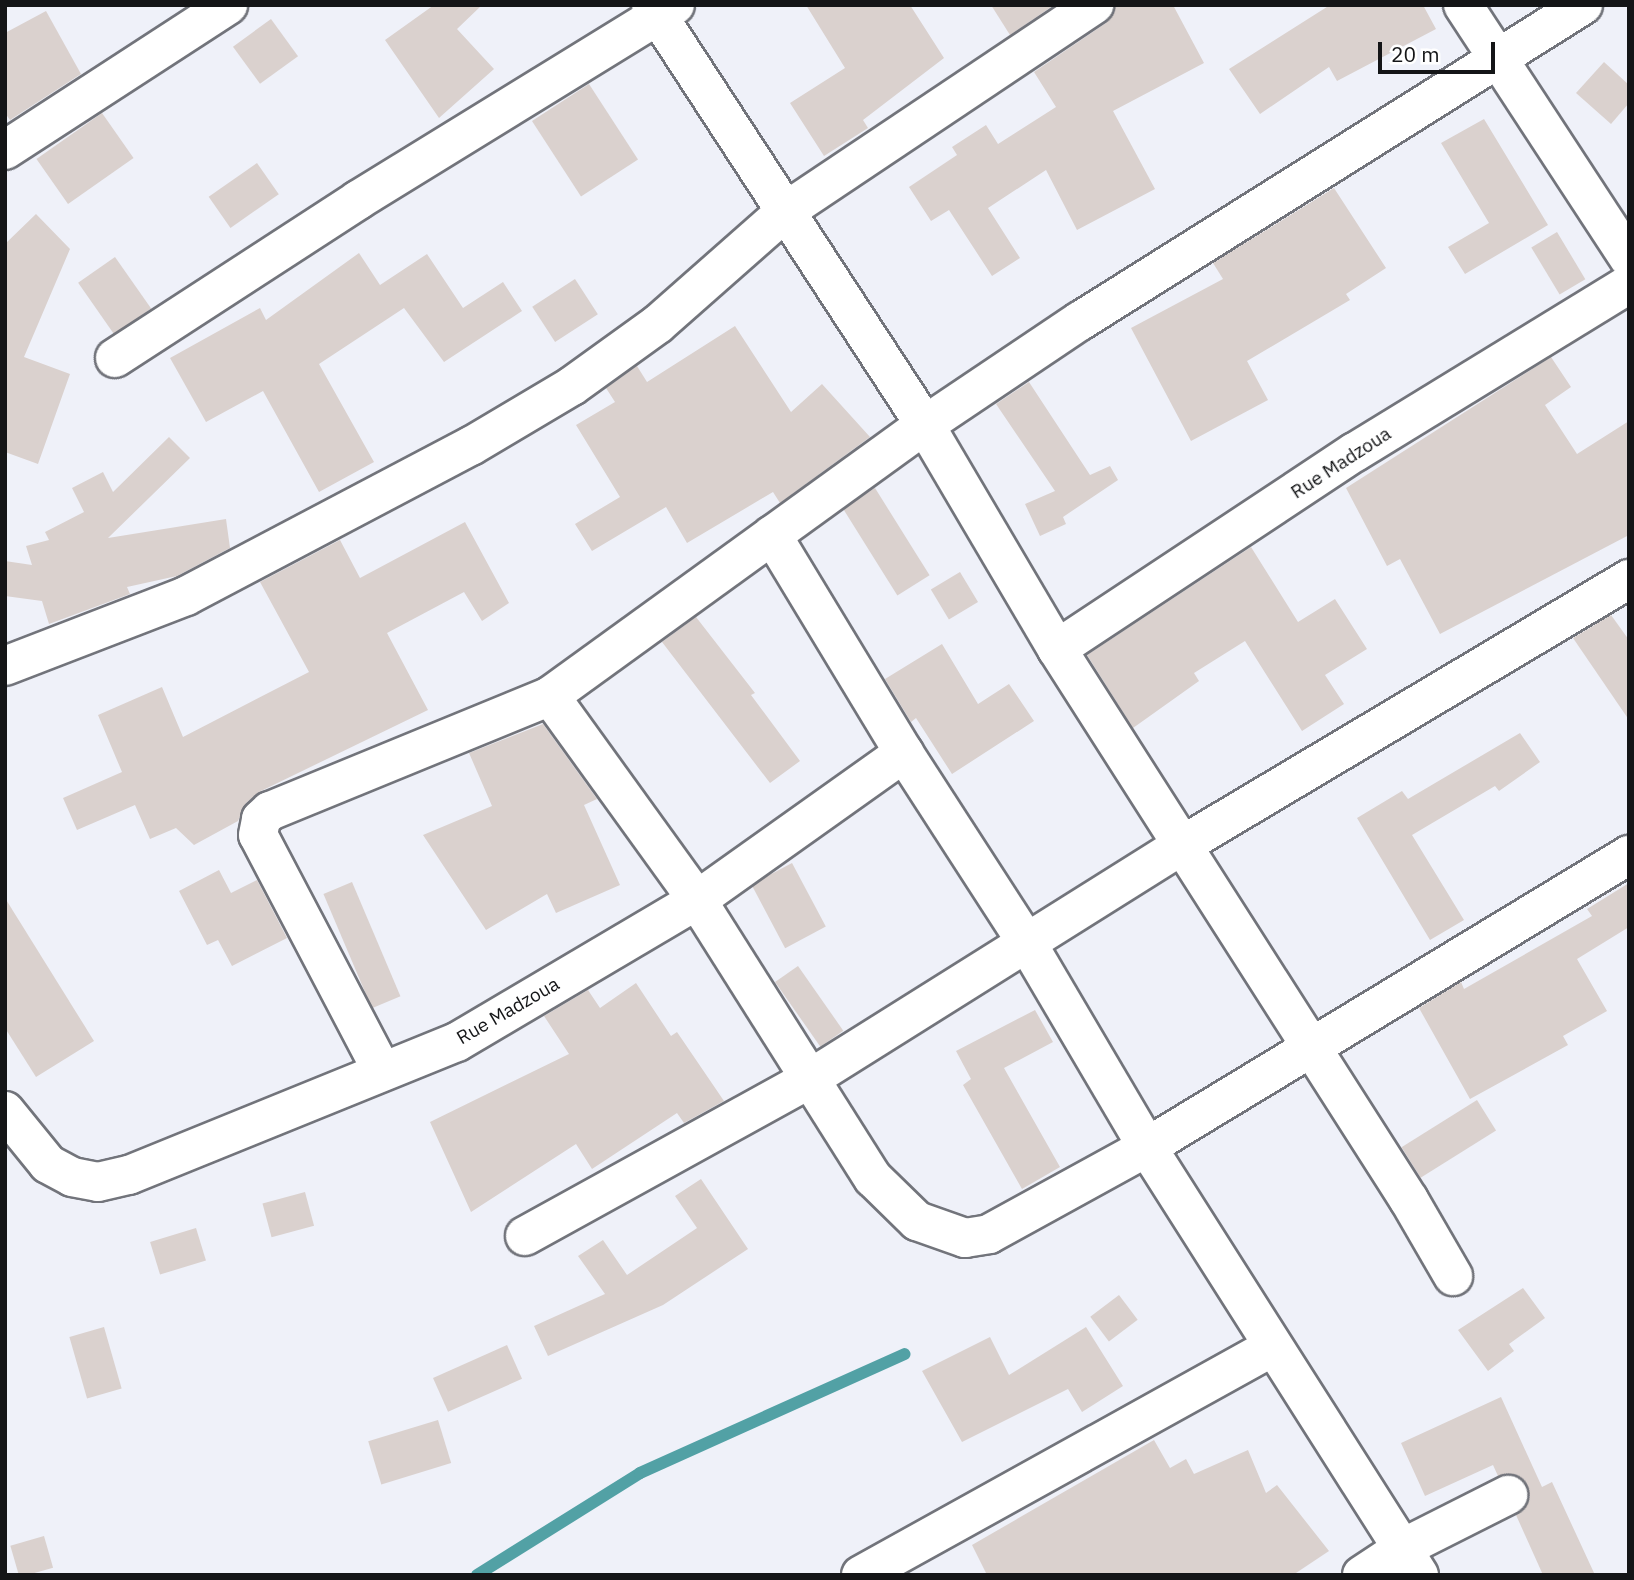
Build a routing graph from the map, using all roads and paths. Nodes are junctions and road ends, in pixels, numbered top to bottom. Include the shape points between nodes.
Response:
1 (228, 5) edge
2 (1094, 5) edge
3 (1463, 5) edge
4 (1583, 5) edge
5 (662, 9) edge
6 (1495, 59) junction
7 (5, 150) edge
8 (786, 211) junction
9 (1629, 258) edge
10 (1629, 284) edge
11 (116, 358) dead end
12 (925, 425) junction
13 (772, 535) junction
14 (1629, 579) edge
15 (1057, 649) junction
16 (5, 666) edge
17 (550, 696) junction
18 (904, 753) junction
19 (1181, 846) junction
20 (1629, 855) edge
21 (697, 900) junction
22 (1027, 943) junction
23 (1309, 1046) junction
24 (381, 1069) junction
25 (811, 1078) junction
26 (5, 1111) edge
27 (1147, 1147) junction
28 (525, 1236) dead end
29 (1453, 1276) dead end
30 (1273, 1347) junction
31 (1507, 1495) dead end
32 (1411, 1561) edge
33 (861, 1575) edge
34 (1362, 1575) edge

1 - 7 street
2 - 8 street
3 - 6 street
4 - 6 street
5 - 8 street via 721,119
5 - 11 street
6 - 9 street
6 - 12 street
8 - 12 street
8 - 16 street via 658,324 572,386 471,446 186,596
10 - 15 street, Rue Madzoua via 1355,452
12 - 13 street
12 - 15 street
13 - 17 street
13 - 18 street
14 - 19 street
15 - 19 street
17 - 21 street
17 - 24 street via 295,799 261,819 258,835
18 - 21 street, Rue Madzoua
18 - 22 street
19 - 22 street
19 - 23 street
20 - 23 street
21 - 24 street, Rue Madzoua via 457,1042
21 - 25 street
22 - 25 street
22 - 27 street
23 - 27 street
23 - 29 street
24 - 26 street, Rue Madzoua via 129,1175 98,1182 72,1177 48,1164
25 - 27 street via 873,1178 917,1221 965,1238 989,1234
25 - 28 street
27 - 30 street
30 - 32 street
30 - 33 street via 944,1525
31 - 32 street
32 - 34 street

